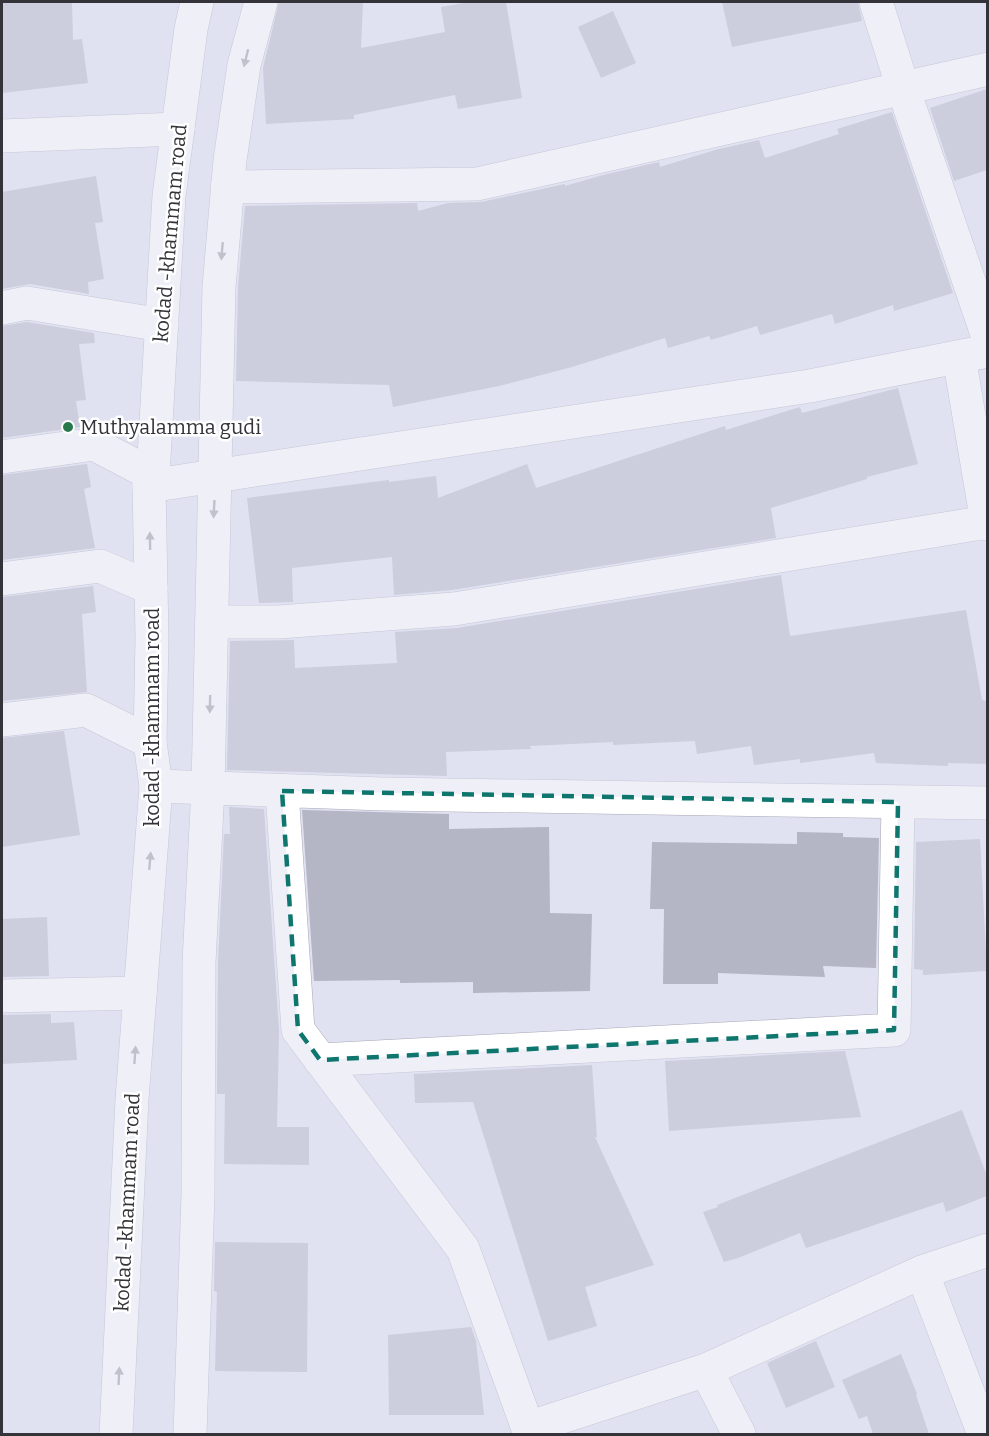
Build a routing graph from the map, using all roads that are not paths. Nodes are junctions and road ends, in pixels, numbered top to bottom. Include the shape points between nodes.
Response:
1 (197, 2) edge
2 (261, 2) edge
3 (876, 2) edge
4 (987, 69) edge
5 (903, 88) junction
6 (178, 129) junction
7 (2, 136) edge
8 (227, 188) junction
9 (2, 308) edge
10 (162, 325) junction
11 (987, 337) edge
12 (973, 354) edge
13 (2, 457) edge
14 (216, 476) junction
15 (151, 480) junction
16 (987, 523) edge
17 (2, 579) edge
18 (151, 588) junction
19 (212, 622) junction
20 (2, 720) edge
21 (150, 742) junction
22 (156, 786) junction
23 (208, 788) junction
24 (282, 791) junction
25 (898, 802) junction
26 (987, 803) edge
27 (140, 993) junction
28 (2, 996) edge
29 (320, 1060) junction
30 (987, 1250) edge
31 (922, 1272) junction
32 (706, 1370) junction
33 (529, 1431) edge
34 (116, 1434) edge
35 (190, 1434) edge
36 (739, 1434) edge
37 (984, 1434) edge

1 - 6 street, kodad -khammam road
2 -> 8 street via 244,64
3 - 5 street
4 - 5 street
5 - 8 street via 477,184
5 - 11 street
6 - 7 street
6 - 10 street, kodad -khammam road via 169,196
8 -> 14 street via 219,287
9 - 10 street via 27,303
10 - 15 street, kodad -khammam road
12 - 14 street via 810,386
12 - 16 street
13 - 15 street via 94,444
14 - 15 street
14 -> 19 street
18 -> 15 street, kodad -khammam road
16 - 19 street via 454,609
17 - 18 street via 100,567
18 - 21 street, kodad -khammam road
19 -> 23 street
20 - 21 street via 86,710
21 - 22 street, kodad -khammam road
22 - 23 street
27 -> 22 street, kodad -khammam road
23 - 24 street
23 - 35 street via 199,962 198,1194
24 - 25 street
24 - 29 street via 298,1030
25 - 26 street
25 - 29 street via 894,1030
27 - 28 street
34 -> 27 street, kodad -khammam road
29 - 33 street via 463,1249
30 - 31 street
31 - 32 street
31 - 37 street
32 - 33 street
32 - 36 street

